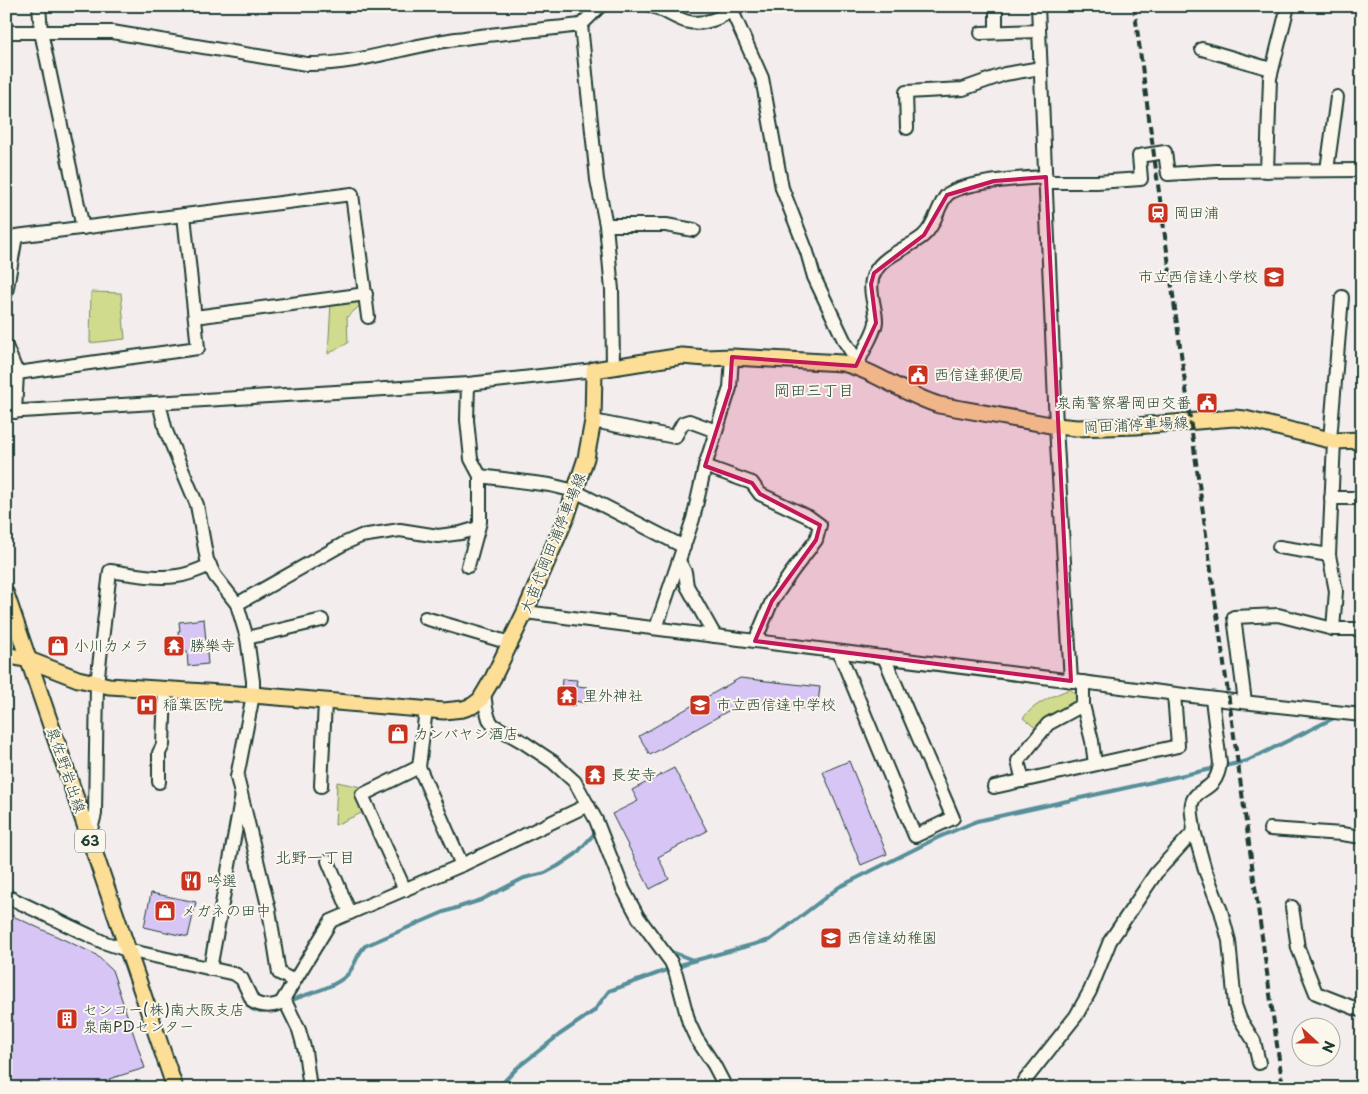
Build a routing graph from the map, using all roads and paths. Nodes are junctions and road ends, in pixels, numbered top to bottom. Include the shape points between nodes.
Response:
1 (38, 6) edge
2 (600, 6) edge
3 (652, 6) edge
4 (996, 6) edge
5 (1038, 6) edge
6 (1288, 6) edge
7 (735, 8) edge
8 (581, 25) junction
9 (1039, 31) junction
10 (6, 32) edge
11 (41, 32) junction
12 (996, 32) junction
13 (981, 33) dead end
14 (1202, 49) dead end
15 (1041, 68) junction
16 (1271, 69) junction
17 (1337, 97) dead end
18 (907, 128) dead end
19 (1328, 170) junction
20 (1362, 170) edge
21 (1267, 171) junction
22 (1046, 179) junction
23 (184, 215) junction
24 (606, 225) junction
25 (83, 228) junction
26 (694, 230) dead end
27 (6, 293) edge
28 (366, 294) junction
29 (1342, 297) dead end
30 (195, 317) junction
31 (368, 317) dead end
32 (6, 346) edge
33 (732, 358) junction
34 (858, 364) junction
35 (613, 366) junction
36 (594, 370) junction
37 (17, 373) junction
38 (468, 384) junction
39 (159, 403) junction
40 (11, 412) edge
41 (593, 421) junction
42 (1056, 426) junction
43 (716, 432) junction
44 (1362, 440) edge
45 (1332, 441) junction
46 (705, 466) junction
47 (480, 476) junction
48 (575, 491) junction
49 (1332, 498) junction
50 (1362, 498) edge
51 (478, 528) junction
52 (684, 547) junction
53 (1279, 547) dead end
54 (1329, 555) junction
55 (679, 561) junction
56 (210, 566) junction
57 (468, 566) dead end
58 (6, 594) edge
59 (237, 604) junction
60 (525, 612) junction
61 (425, 618) dead end
62 (322, 620) dead end
63 (656, 628) junction
64 (1333, 629) junction
65 (1362, 629) edge
66 (715, 636) junction
67 (247, 638) junction
68 (755, 641) junction
69 (510, 643) junction
70 (839, 652) junction
71 (6, 655) edge
72 (884, 657) junction
73 (28, 660) junction
74 (1077, 682) junction
75 (97, 684) junction
76 (165, 690) junction
77 (484, 693) junction
78 (253, 694) junction
79 (1174, 694) junction
80 (1212, 698) junction
81 (326, 702) junction
82 (1245, 702) junction
83 (1083, 705) junction
84 (426, 709) junction
85 (1362, 715) edge
86 (1095, 764) junction
87 (419, 767) junction
88 (1023, 781) junction
89 (159, 782) dead end
90 (322, 786) dead end
91 (994, 787) dead end
92 (242, 795) junction
93 (588, 805) junction
94 (1270, 829) dead end
95 (1194, 831) junction
96 (89, 837) junction
97 (1362, 837) edge
98 (328, 861) dead end
99 (462, 865) junction
100 (404, 890) junction
101 (6, 896) edge
102 (1292, 907) dead end
103 (350, 913) junction
104 (128, 950) junction
105 (210, 968) junction
106 (294, 982) junction
107 (284, 999) junction
108 (1362, 1011) edge
109 (1259, 1063) dead end
110 (175, 1088) edge
111 (310, 1088) edge
112 (726, 1088) edge
113 (1021, 1088) edge

1 - 11 street
2 - 8 street
3 - 7 street via 696,23 710,21
4 - 12 street
5 - 9 street
6 - 16 street
7 - 34 street via 762,78 782,188 814,276
8 - 11 street via 455,39 330,64 306,64 112,32
8 - 24 street via 597,180
9 - 12 street
9 - 15 street
10 - 11 street
11 - 25 street
12 - 13 street
14 - 16 street
15 - 18 street via 1005,74 963,89 906,92
15 - 22 street
16 - 21 street
17 - 19 street
19 - 20 street
19 - 21 street
21 - 22 street via 1168,174 1165,152 1139,156 1141,179 1098,182
22 - 34 street via 994,180 947,195 924,235 874,273 871,284 876,323
22 - 42 street
23 - 25 street
23 - 28 street via 352,194
23 - 30 street
24 - 26 street via 666,225
24 - 35 street via 612,290
25 - 27 street via 16,236
28 - 30 street
28 - 31 street
29 - 45 street
30 - 37 street via 198,348
32 - 37 street
33 - 34 main road
33 - 35 main road via 682,356
33 - 43 street via 730,388
34 - 42 main road via 922,400
35 - 36 main road
36 - 38 street
36 - 41 main road, 大苗代岡田浦停車場線
37 - 40 street
38 - 39 street
38 - 47 street via 471,458
39 - 40 street
39 - 56 street via 166,431 197,505
41 - 43 street via 675,436 683,422 689,421
41 - 48 main road, 大苗代岡田浦停車場線
42 - 45 main road, 岡田浦停車場線 via 1136,426 1245,419
42 - 74 street
43 - 46 street
44 - 45 main road, 岡田浦停車場線
45 - 49 street
46 - 52 street
46 - 68 street via 752,483 760,494 820,525 816,540 772,601
47 - 48 street
47 - 51 street
48 - 52 street
48 - 60 main road, 大苗代岡田浦停車場線
49 - 50 street
49 - 54 street
51 - 57 street
51 - 59 street via 438,536 400,530 361,536
52 - 55 street
53 - 54 street
54 - 64 street via 1336,591
55 - 63 street
55 - 66 street via 687,586
56 - 59 street
56 - 75 street via 176,576 110,571
58 - 73 main road, 泉佐野岩出線 / 63
59 - 67 street
60 - 63 street
60 - 69 main road, 大苗代岡田浦停車場線
61 - 69 street
62 - 67 street
63 - 66 street
64 - 65 street
64 - 82 street via 1278,615 1234,617
66 - 68 street
67 - 78 street
68 - 70 street
69 - 77 main road, 大苗代岡田浦停車場線
70 - 72 street
70 - 72 street via 915,836 953,818
71 - 73 main road, 大苗代岡田浦停車場線
72 - 74 street
73 - 75 main road, 大苗代岡田浦停車場線
73 - 96 main road, 泉佐野岩出線 / 63
74 - 79 street
74 - 83 street
75 - 76 main road, 大苗代岡田浦停車場線
75 - 96 street via 95,814
76 - 78 main road, 大苗代岡田浦停車場線
76 - 89 street
77 - 84 main road, 大苗代岡田浦停車場線 via 480,700 463,709
77 - 93 street via 493,725 552,762 575,782
78 - 81 main road, 大苗代岡田浦停車場線
78 - 92 street via 237,777
79 - 80 street
79 - 86 street via 1178,746
80 - 82 street
80 - 95 street via 1219,773 1214,783 1197,795 1192,803
81 - 84 main road, 大苗代岡田浦停車場線
81 - 90 street
82 - 85 street
83 - 86 street
83 - 88 street via 1048,724 1018,761
84 - 87 street
86 - 88 street
87 - 99 street
87 - 100 street via 362,795
88 - 91 street
92 - 105 street
92 - 106 street via 269,910 279,973
93 - 99 street
93 - 112 street via 638,918 671,962 689,1023
94 - 97 street
95 - 109 street via 1229,941 1234,1005 1254,1040
95 - 113 street via 1156,873 1110,941 1090,992 1076,1016
96 - 104 main road, 泉佐野岩出線 / 63
98 - 103 street
99 - 100 street
100 - 103 street
101 - 104 street via 103,942
102 - 108 street via 1298,948 1316,994
103 - 106 street via 331,921
104 - 105 street
104 - 110 main road, 泉佐野岩出線 / 63
105 - 107 street via 242,978 253,1002 260,1006 271,1006
106 - 107 street
107 - 111 street via 305,1051

